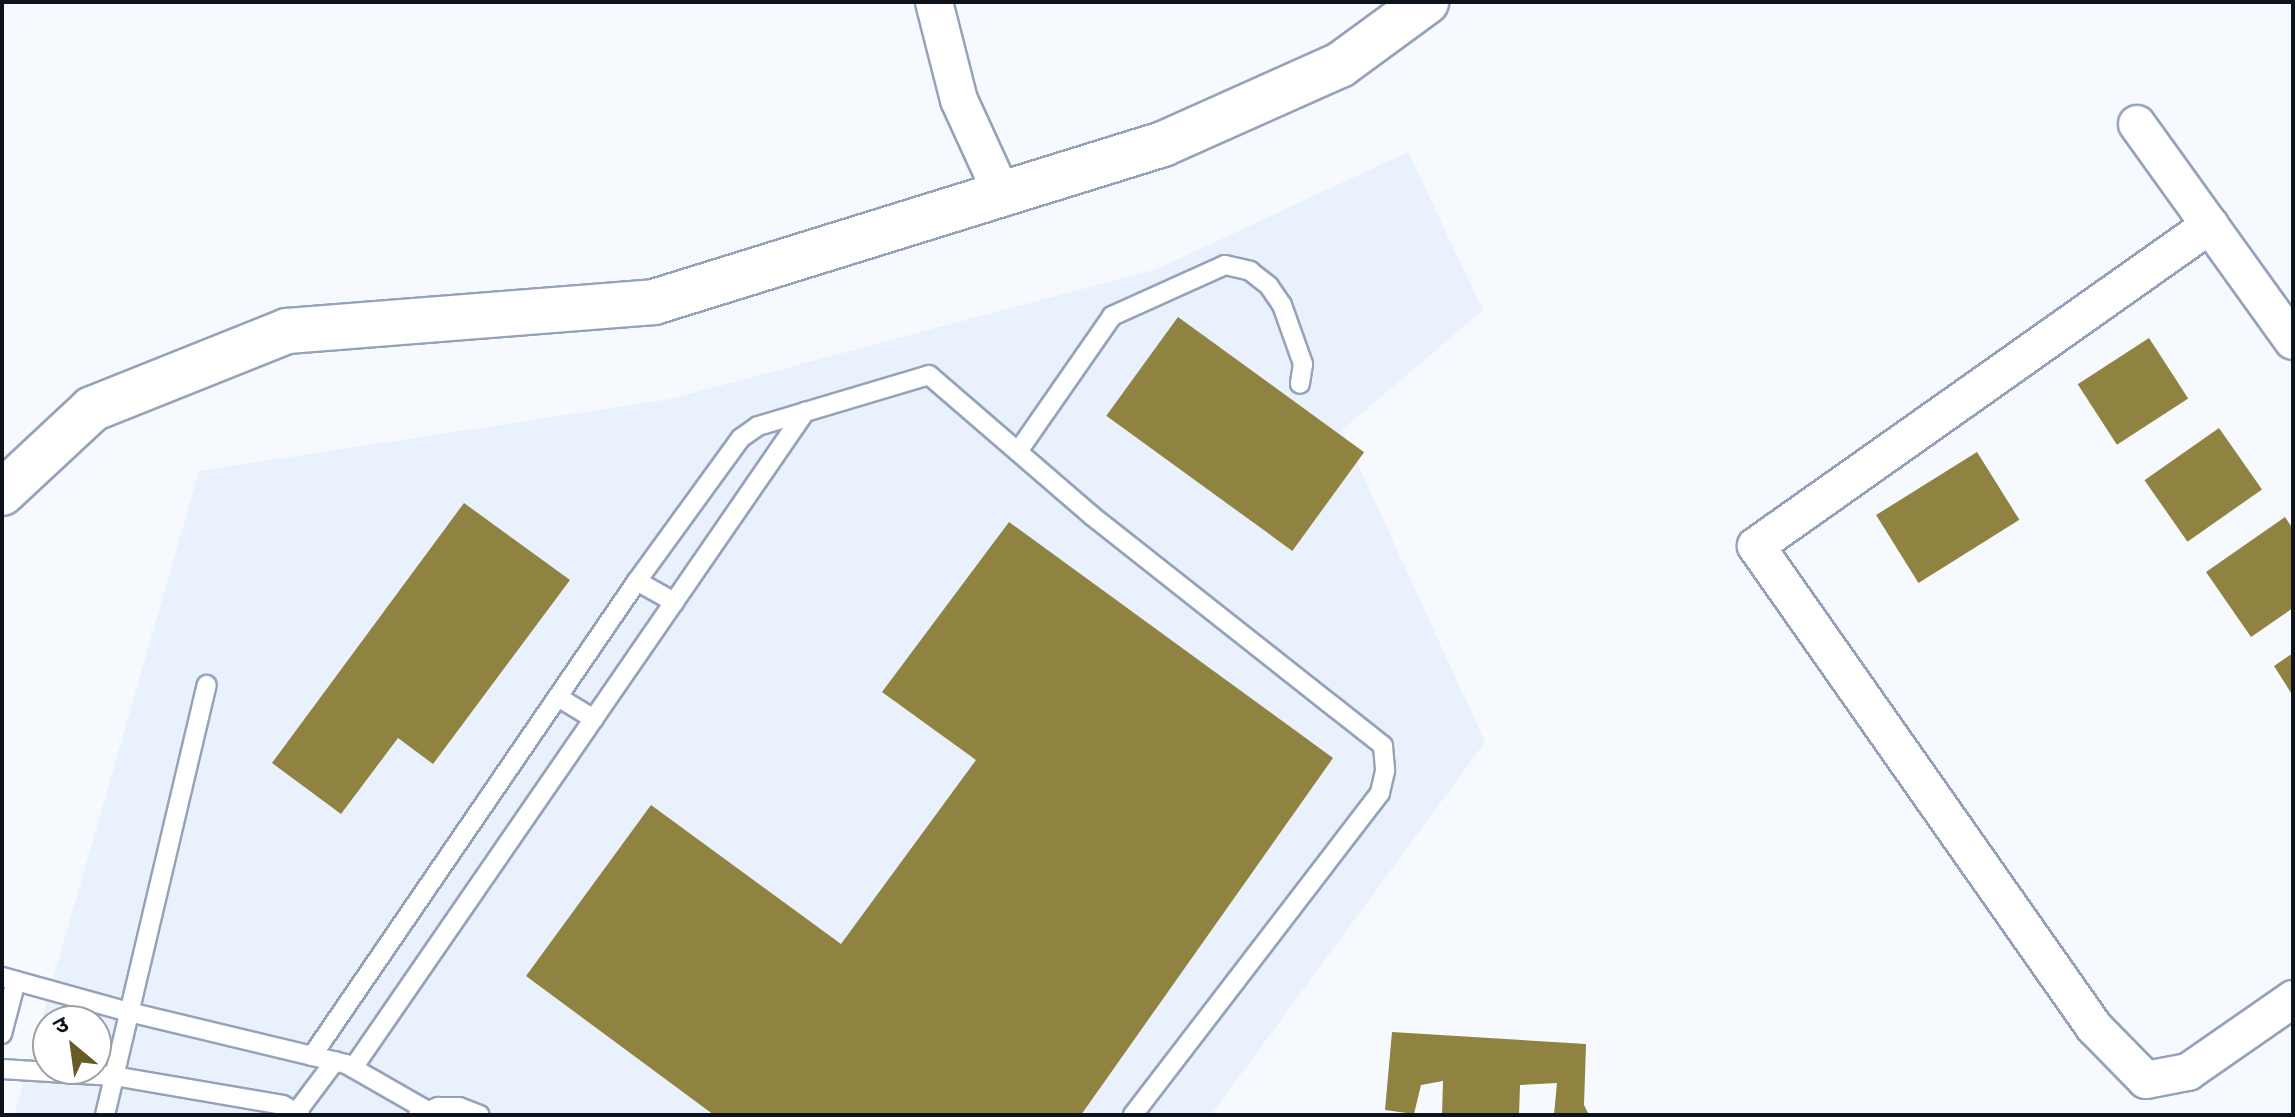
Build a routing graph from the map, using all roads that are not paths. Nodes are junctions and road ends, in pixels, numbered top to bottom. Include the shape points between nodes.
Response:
1 (934, 2) edge
2 (1426, 2) edge
3 (2137, 124) dead end
4 (1002, 194) junction
5 (2210, 225) junction
6 (2293, 341) edge
7 (1300, 384) dead end
8 (805, 412) junction
9 (1019, 450) junction
10 (2, 493) edge
11 (637, 581) junction
12 (674, 602) junction
13 (207, 685) dead end
14 (558, 697) junction
15 (594, 719) junction
16 (9, 979) edge
17 (2293, 999) edge
18 (129, 1012) junction
19 (2, 1034) edge
20 (312, 1056) junction
21 (335, 1061) junction
22 (353, 1068) junction
23 (2, 1069) edge
24 (114, 1076) junction
25 (423, 1113) edge
26 (298, 1114) edge
27 (105, 1115) edge
28 (480, 1115) edge
29 (1133, 1115) edge

1 - 4 street via 959,100
2 - 4 street via 1327,71 1163,144
3 - 5 street
4 - 10 street via 654,302 287,331 92,409
5 - 6 street
5 - 17 street via 1756,546 2094,1027 2146,1080 2188,1072
7 - 9 lane via 1303,364 1282,305 1250,271 1225,265 1112,316
8 - 9 lane via 929,375
8 - 11 lane via 758,426 741,438
8 - 12 lane
9 - 29 lane via 1091,515 1383,746 1380,793
11 - 12 lane
11 - 14 lane
12 - 15 lane
13 - 18 lane
14 - 15 lane
14 - 20 lane
15 - 22 lane
16 - 18 lane
16 - 19 lane
18 - 20 lane
18 - 24 lane
20 - 21 lane
21 - 22 lane
21 - 26 lane
22 - 25 lane
23 - 24 lane
24 - 26 lane via 283,1105
24 - 27 lane
25 - 28 lane via 459,1107

